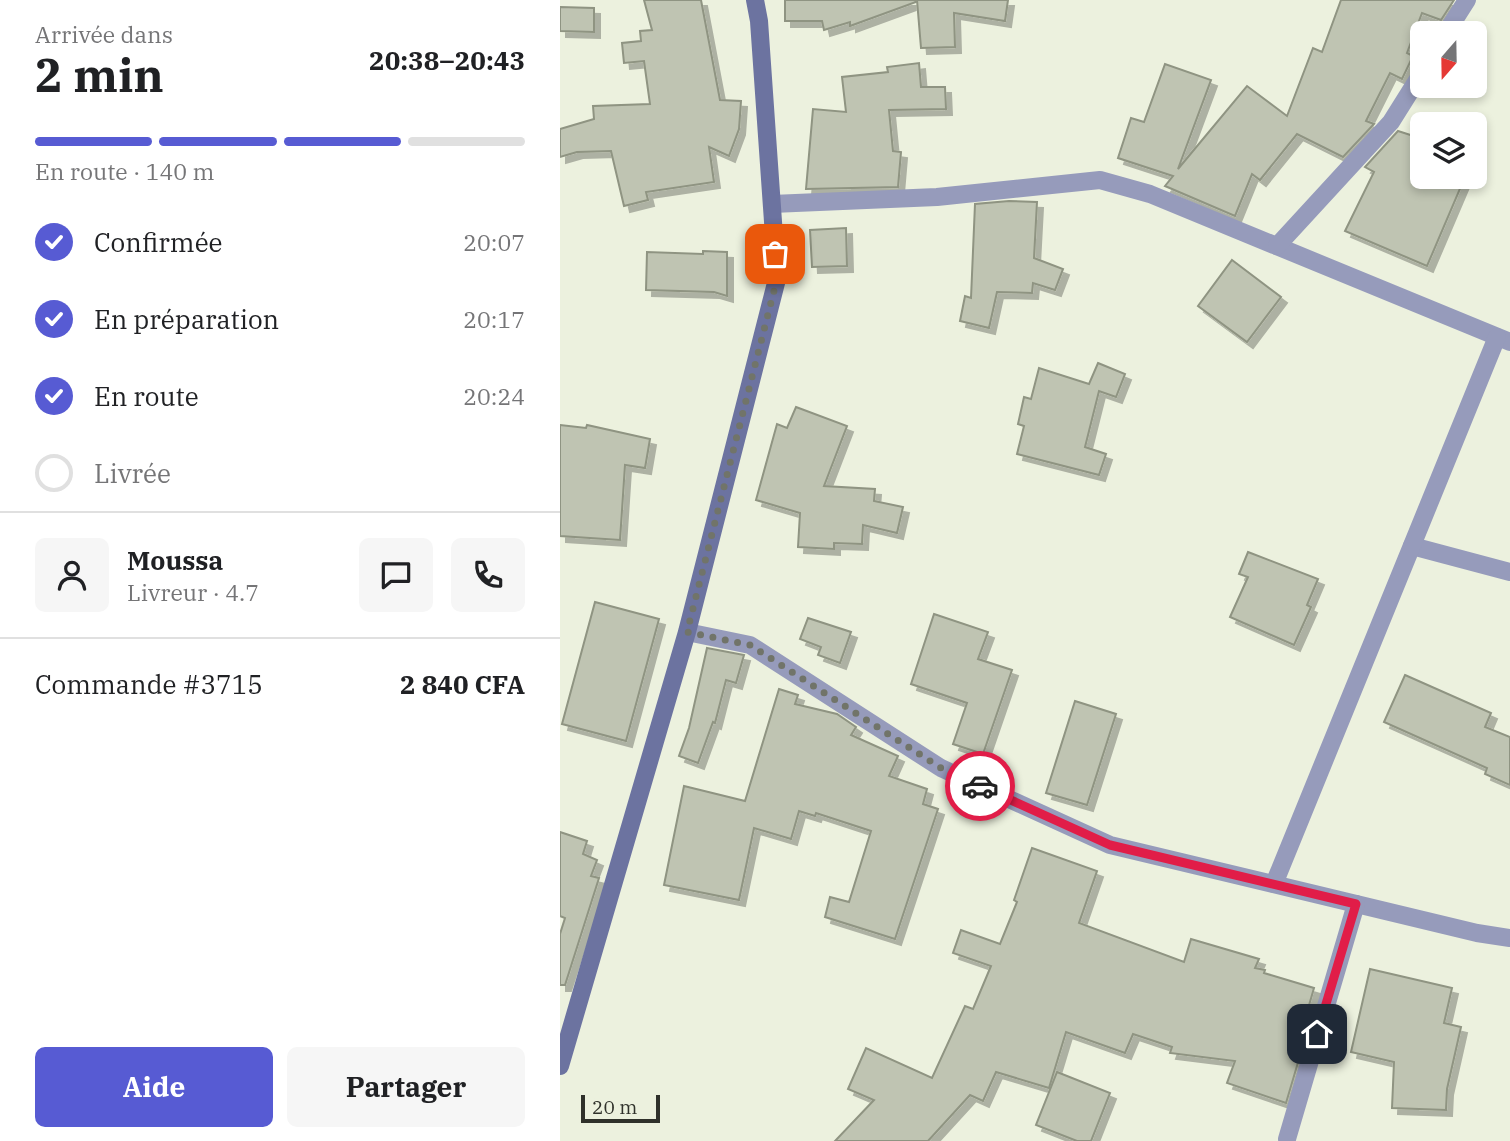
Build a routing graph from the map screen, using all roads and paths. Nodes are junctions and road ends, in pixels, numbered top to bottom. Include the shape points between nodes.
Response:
1 (755, 0) edge
2 (1467, 0) edge
3 (1454, 21) edge
4 (1410, 92) edge
5 (772, 205) junction
6 (1277, 246) junction
7 (1504, 339) edge
8 (1412, 546) junction
9 (1510, 572) edge
10 (687, 632) junction
11 (1274, 884) junction
12 (1356, 904) junction
13 (1510, 938) edge
14 (560, 1066) edge
15 (1287, 1139) dead end

1 - 5 main road
2 - 3 street
4 - 6 street via 1391,122
5 - 6 street via 937,197 1100,180 1150,194
5 - 10 main road via 777,279
6 - 7 street
7 - 8 street
8 - 9 street
8 - 11 street
10 - 11 street via 750,645 941,768 1110,845
10 - 14 main road
11 - 12 street
12 - 13 street
12 - 15 street

